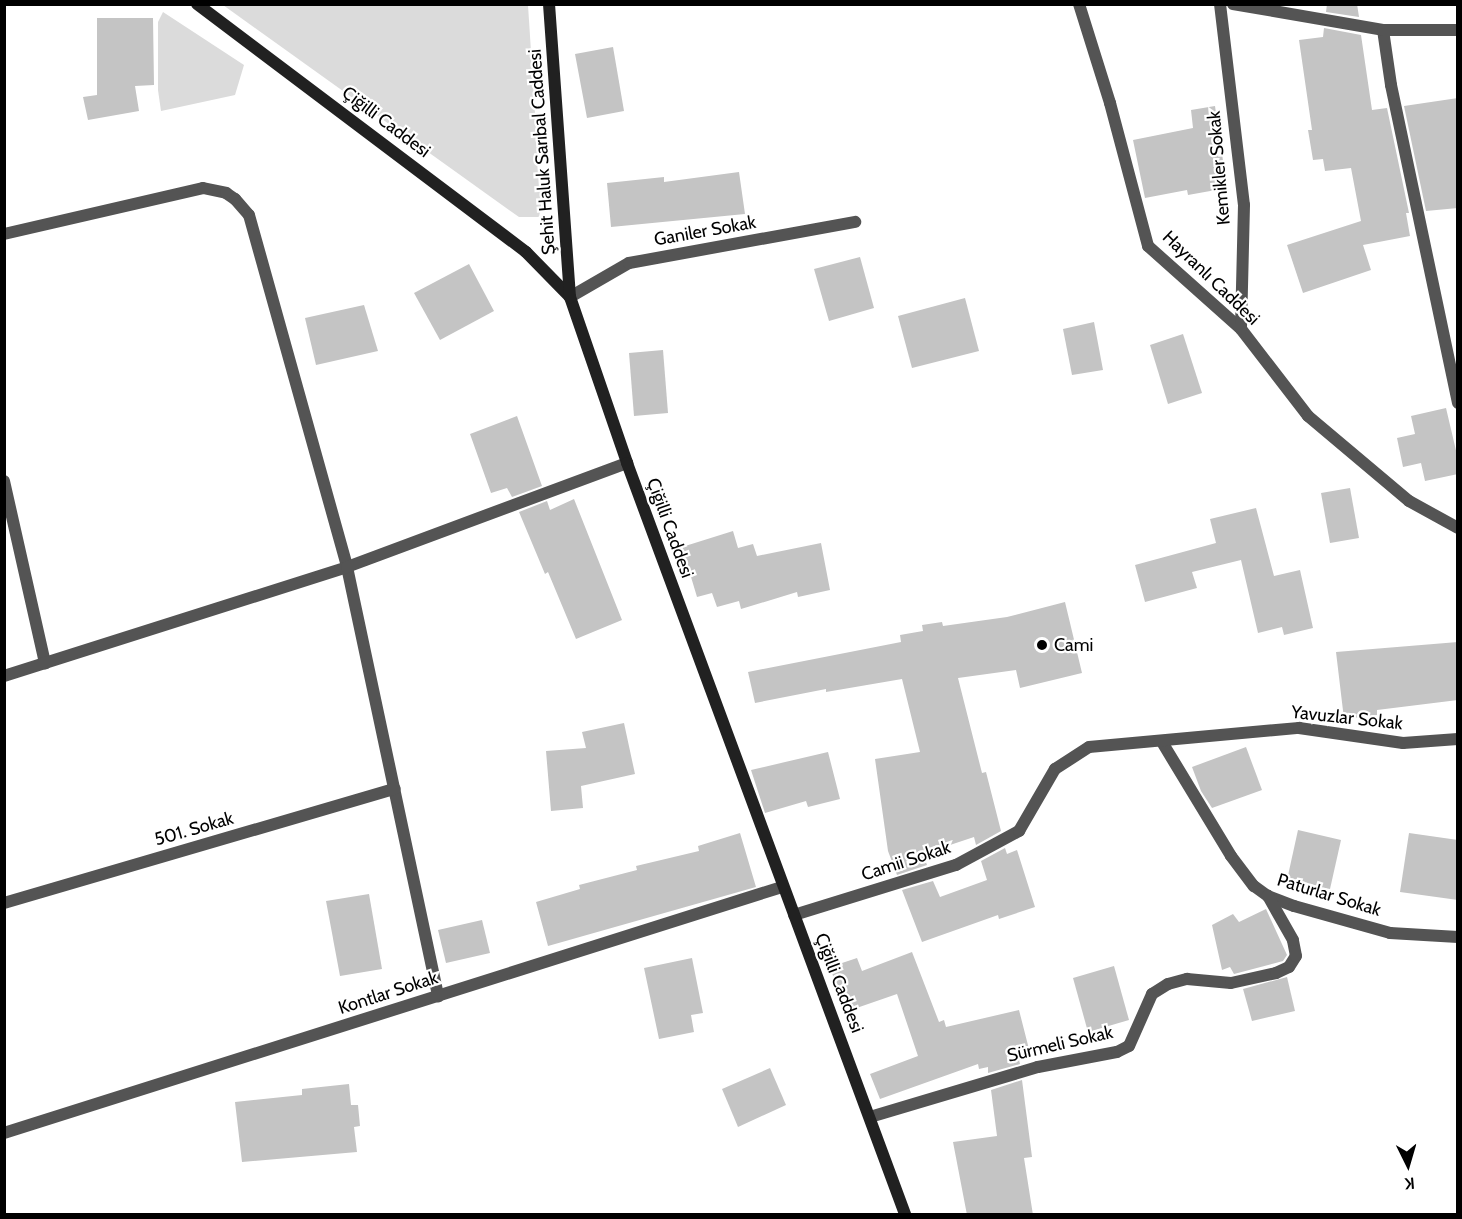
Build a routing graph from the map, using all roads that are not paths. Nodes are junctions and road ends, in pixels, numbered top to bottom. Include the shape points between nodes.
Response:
1 (197, 4) edge
2 (549, 4) edge
3 (1079, 4) edge
4 (1220, 4) edge
5 (1233, 4) edge
6 (1383, 30) junction
7 (1458, 30) edge
8 (855, 222) dead end
9 (4, 234) edge
10 (570, 297) junction
11 (1240, 329) junction
12 (1458, 403) edge
13 (627, 463) junction
14 (4, 481) edge
15 (1458, 528) edge
16 (347, 567) junction
17 (45, 663) junction
18 (4, 676) edge
19 (1458, 739) edge
20 (1162, 742) junction
21 (395, 789) junction
22 (782, 887) junction
23 (1268, 896) junction
24 (4, 903) edge
25 (794, 915) junction
26 (1458, 937) edge
27 (438, 996) junction
28 (870, 1117) junction
29 (4, 1133) edge
30 (905, 1215) edge

1 - 10 main road, Çiğilli Caddesi via 509,239
2 - 10 main road, Şehit Haluk Sarıbal Caddesi
3 - 11 street, Hayranlı Caddesi via 1148,246
4 - 11 street, Kemikler Sokak via 1244,205
5 - 6 street
6 - 7 street
6 - 12 street via 1416,210
8 - 10 street, Ganiler Sokak via 628,263
9 - 16 street via 191,189 215,189 235,199 249,215
10 - 13 main road, Çiğilli Caddesi
11 - 15 street, Hayranlı Caddesi via 1308,416 1409,501
13 - 16 street
13 - 22 main road, Çiğilli Caddesi
14 - 17 street
16 - 17 street
16 - 21 street
17 - 18 street
19 - 20 street, Yavuzlar Sokak via 1403,743 1299,728
20 - 23 street, Paturlar Sokak via 1232,856 1254,886
20 - 25 street, Camii Sokak via 1089,747 1055,769 1019,831 956,865
21 - 24 street, 501. Sokak
21 - 27 street
22 - 25 main road, Çiğilli Caddesi
22 - 27 street, Kontlar Sokak
23 - 26 street, Paturlar Sokak via 1390,933
23 - 28 street, Sürmeli Sokak via 1293,940 1296,957 1289,967 1231,983 1187,979 1167,984 1152,994 1130,1046 1117,1052 1038,1067
25 - 28 main road, Çiğilli Caddesi
27 - 29 street, Kontlar Sokak
28 - 30 main road, Çiğilli Caddesi

